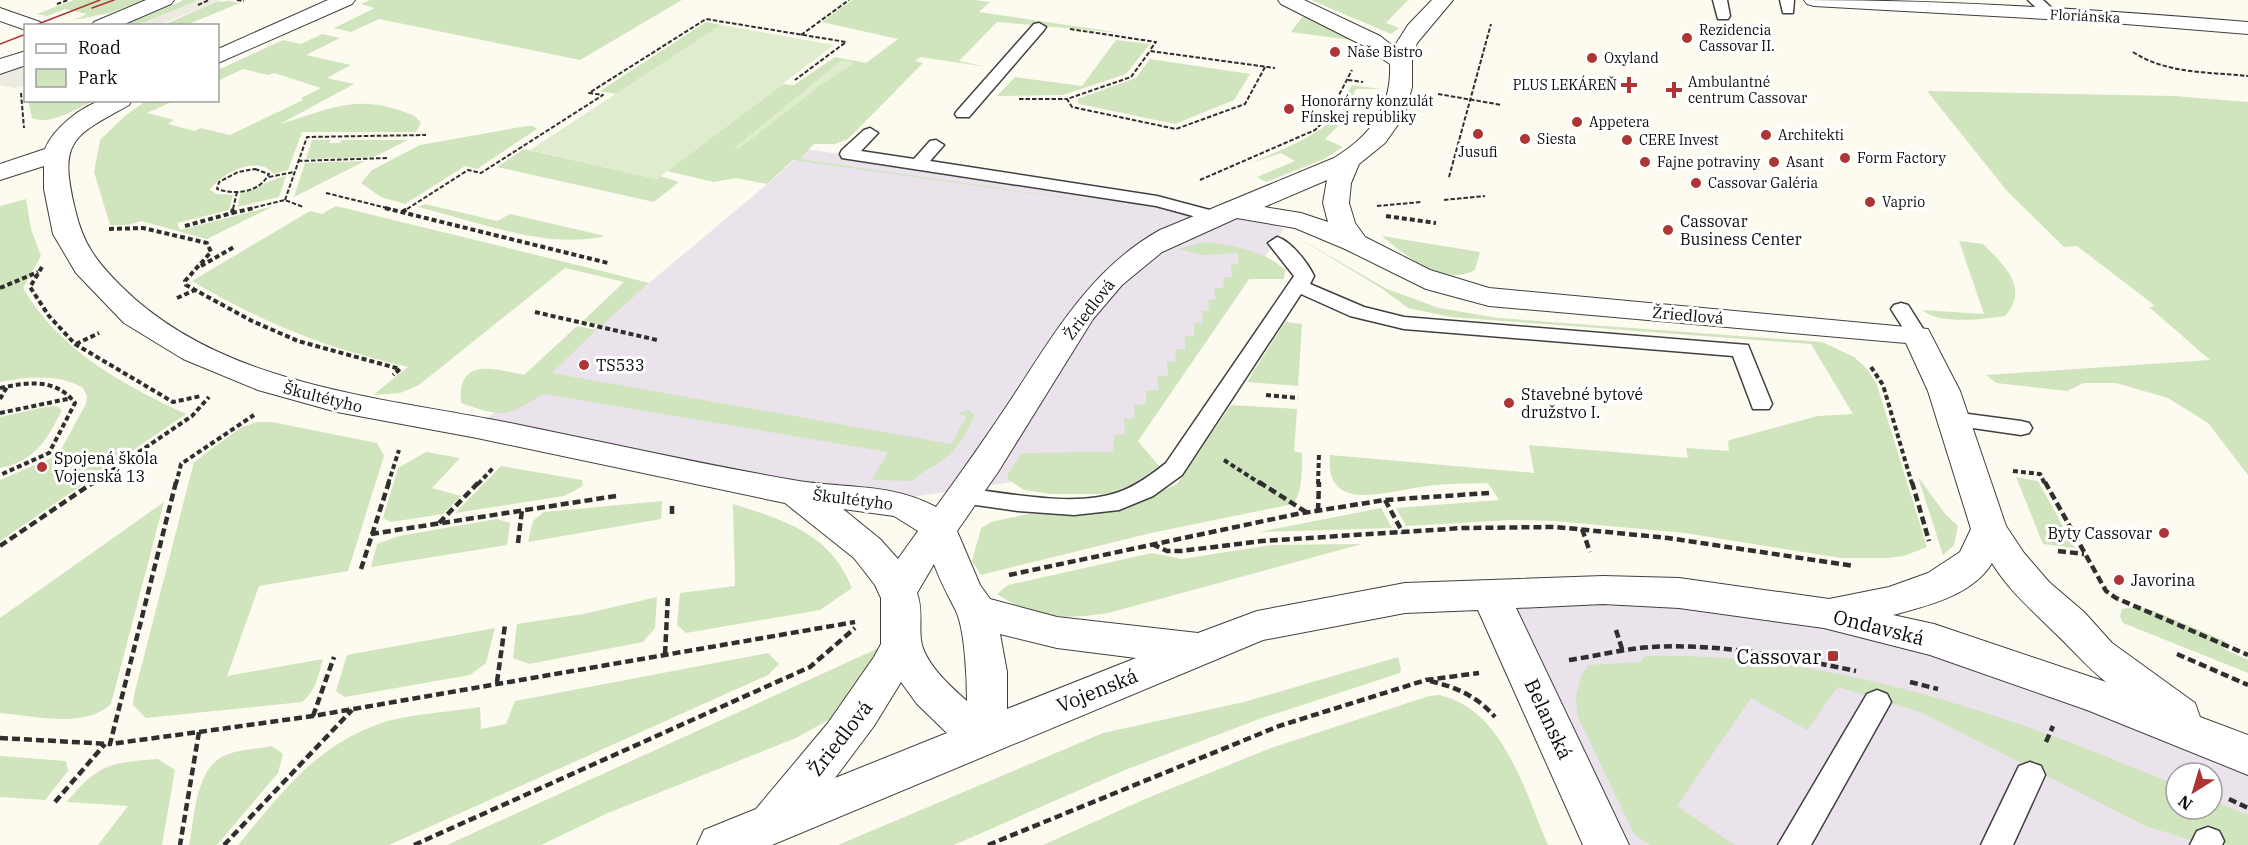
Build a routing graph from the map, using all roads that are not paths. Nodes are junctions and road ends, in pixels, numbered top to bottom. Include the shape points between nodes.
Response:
1 (164, 0) edge
2 (345, 0) edge
3 (1288, 0) edge
4 (1443, 0) edge
5 (1720, 0) edge
6 (1814, 0) edge
7 (2035, 0) edge
8 (0, 14) edge
9 (2051, 14) junction
10 (1723, 15) dead end
11 (28, 24) edge
12 (106, 24) edge
13 (1039, 27) dead end
14 (2248, 28) edge
15 (219, 57) edge
16 (24, 58) edge
17 (1400, 61) junction
18 (0, 67) edge
19 (117, 102) edge
20 (963, 114) dead end
21 (870, 134) dead end
22 (936, 145) dead end
23 (56, 154) junction
24 (1348, 161) junction
25 (918, 165) junction
26 (0, 172) edge
27 (1223, 213) junction
28 (1277, 243) dead end
29 (1355, 243) junction
30 (1299, 286) junction
31 (1761, 404) dead end
32 (1953, 419) junction
33 (2021, 428) dead end
34 (796, 493) junction
35 (963, 496) junction
36 (938, 529) junction
37 (1989, 529) junction
38 (898, 593) junction
39 (1490, 594) junction
40 (969, 601) junction
41 (1824, 613) junction
42 (901, 644) junction
43 (1201, 649) junction
44 (1878, 702) dead end
45 (980, 736) junction
46 (2236, 750) edge
47 (2030, 775) dead end
48 (770, 824) junction
49 (720, 845) edge
50 (1606, 845) edge
51 (1794, 845) edge
52 (1997, 845) edge

1 - 12 street
2 - 15 street
3 - 17 street via 1372,41
4 - 17 street, Žriedlová via 1414,32
5 - 10 lane
6 - 9 street, Floriánska
7 - 9 lane
8 - 11 street
9 - 14 street, Floriánska
13 - 20 lane
16 - 18 street
17 - 24 street, Žriedlová via 1401,88 1390,121 1376,140
19 - 23 street via 77,124 61,140
21 - 25 lane via 848,154
22 - 25 lane
23 - 26 street
23 - 34 street, Škultétyho via 57,189 67,234 87,267 135,317 194,352 269,383 355,405
24 - 27 street, Žriedlová
24 - 29 street, Žriedlová via 1335,193 1343,228
25 - 27 lane
27 - 29 street via 1301,221
27 - 35 street, Žriedlová via 1152,246 1096,295
28 - 30 lane via 1301,269 1304,276
29 - 32 street, Žriedlová via 1421,279 1489,297 1909,322 1944,391
30 - 31 lane via 1357,312 1404,323 1741,350
30 - 35 lane via 1275,315 1174,469 1156,484 1111,503 1055,506
32 - 33 lane
32 - 37 street, Žriedlová
34 - 36 street, Škultétyho via 903,505
34 - 38 street, Škultétyho via 865,547
35 - 36 street, Žriedlová
36 - 38 street, Žriedlová
36 - 40 street
37 - 41 street via 1971,564 1953,578 1870,606
37 - 46 street, Žriedlová via 2010,563 2035,592 2098,654 2168,707
38 - 42 street, Žriedlová via 902,608
39 - 41 street, Ondavská via 1603,590 1679,593
39 - 43 street, Vojenská via 1404,598 1257,626
39 - 50 street, Belanská
40 - 43 street via 1006,622 1056,633
40 - 45 street via 987,672 988,701
41 - 46 street, Ondavská via 1934,640 2092,694
42 - 45 street via 926,688
42 - 48 street, Žriedlová via 883,683
43 - 45 street, Vojenská
44 - 51 lane
45 - 48 street, Vojenská
47 - 52 lane
48 - 49 street, Vojenská

